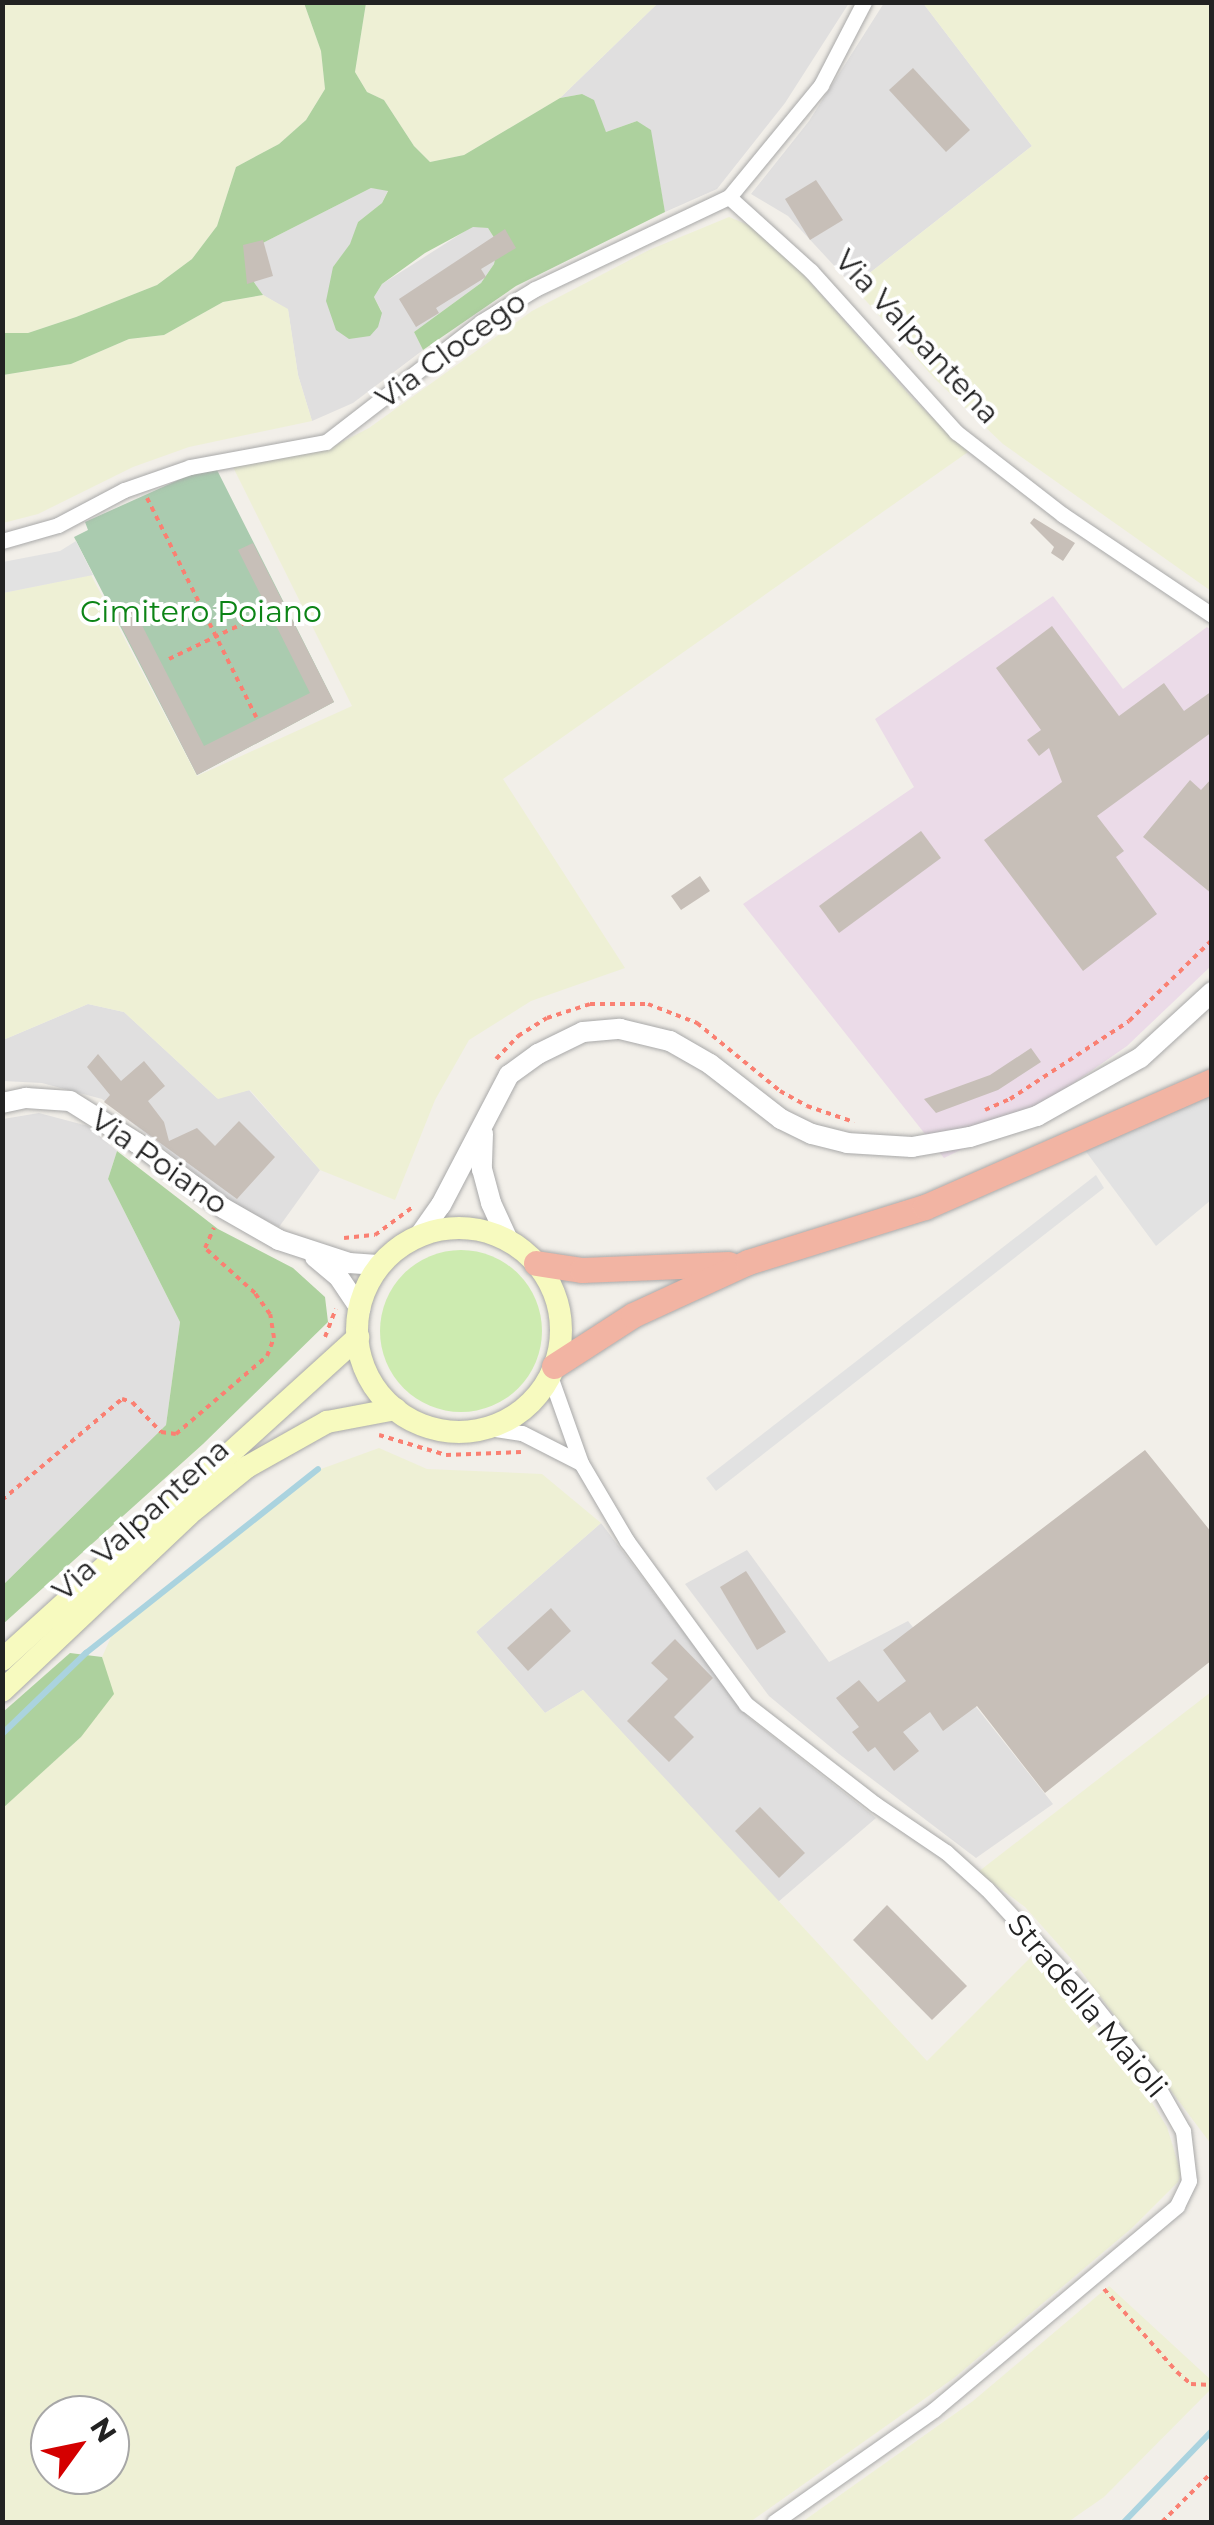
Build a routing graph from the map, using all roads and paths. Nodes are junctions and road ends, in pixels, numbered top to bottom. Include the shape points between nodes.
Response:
1 (864, 2) edge
2 (729, 197) junction
3 (133, 505) dead end
4 (2, 541) edge
5 (265, 612) dead end
6 (1212, 615) edge
7 (216, 636) junction
8 (169, 659) dead end
9 (256, 717) dead end
10 (1212, 992) edge
11 (1212, 1081) edge
12 (2, 1103) edge
13 (484, 1127) junction
14 (223, 1208) junction
15 (419, 1236) junction
16 (508, 1240) junction
17 (309, 1253) junction
18 (748, 1262) junction
19 (536, 1263) junction
20 (381, 1265) junction
21 (330, 1294) dead end
22 (360, 1308) junction
23 (358, 1337) junction
24 (324, 1339) dead end
25 (552, 1371) junction
26 (396, 1409) junction
27 (489, 1428) junction
28 (377, 1434) dead end
29 (536, 1456) dead end
30 (580, 1463) junction
31 (2, 1500) edge
32 (2, 1660) edge
33 (2, 1691) edge
34 (1094, 2278) junction
35 (1212, 2385) edge
36 (1212, 2472) edge
37 (774, 2522) edge
38 (1162, 2522) edge

1 - 2 street, Via Clocego via 821,85
2 - 4 street, Via Clocego via 480,322 326,442 190,467 124,490 58,525
2 - 6 street, Via Valpantena via 811,272 956,432 1063,515
3 - 7 path via 148,498
5 - 7 path
7 - 8 path
7 - 9 path
10 - 13 street via 1108,1078 1037,1116 970,1137 912,1147 847,1144 812,1134 670,1041 620,1028 583,1032 509,1075
11 - 18 highway via 924,1207
12 - 14 street, Via Poiano via 70,1101
13 - 15 street
13 - 16 street via 482,1168
14 - 17 street, Via Poiano
14 - 31 path via 205,1248 265,1304 274,1325 267,1356 176,1434 161,1432 122,1398
15 - 16 main road via 464,1228
15 - 20 main road
16 - 19 main road
17 - 20 street, Via Poiano
17 - 22 street, Via Poiano via 338,1276
18 - 19 highway via 657,1270
18 - 25 highway via 632,1315
19 - 25 main road via 560,1312
20 - 22 main road
21 - 24 path via 336,1307
22 - 23 main road
23 - 26 main road via 370,1377
23 - 32 main road, Via Valpantena
25 - 27 main road via 525,1408
25 - 30 street, Stradella Maioli
26 - 27 main road via 450,1432
26 - 33 main road, Via Valpantena via 327,1422 247,1467
27 - 30 street via 522,1433
28 - 29 path via 446,1455
30 - 34 street, Stradella Maioli via 627,1541 746,1704 974,1877 1094,2004 1154,2080 1183,2131 1189,2181 1177,2206
34 - 35 path via 1176,2372 1191,2384
34 - 37 street, Stradella Maioli via 934,2410
36 - 38 path

